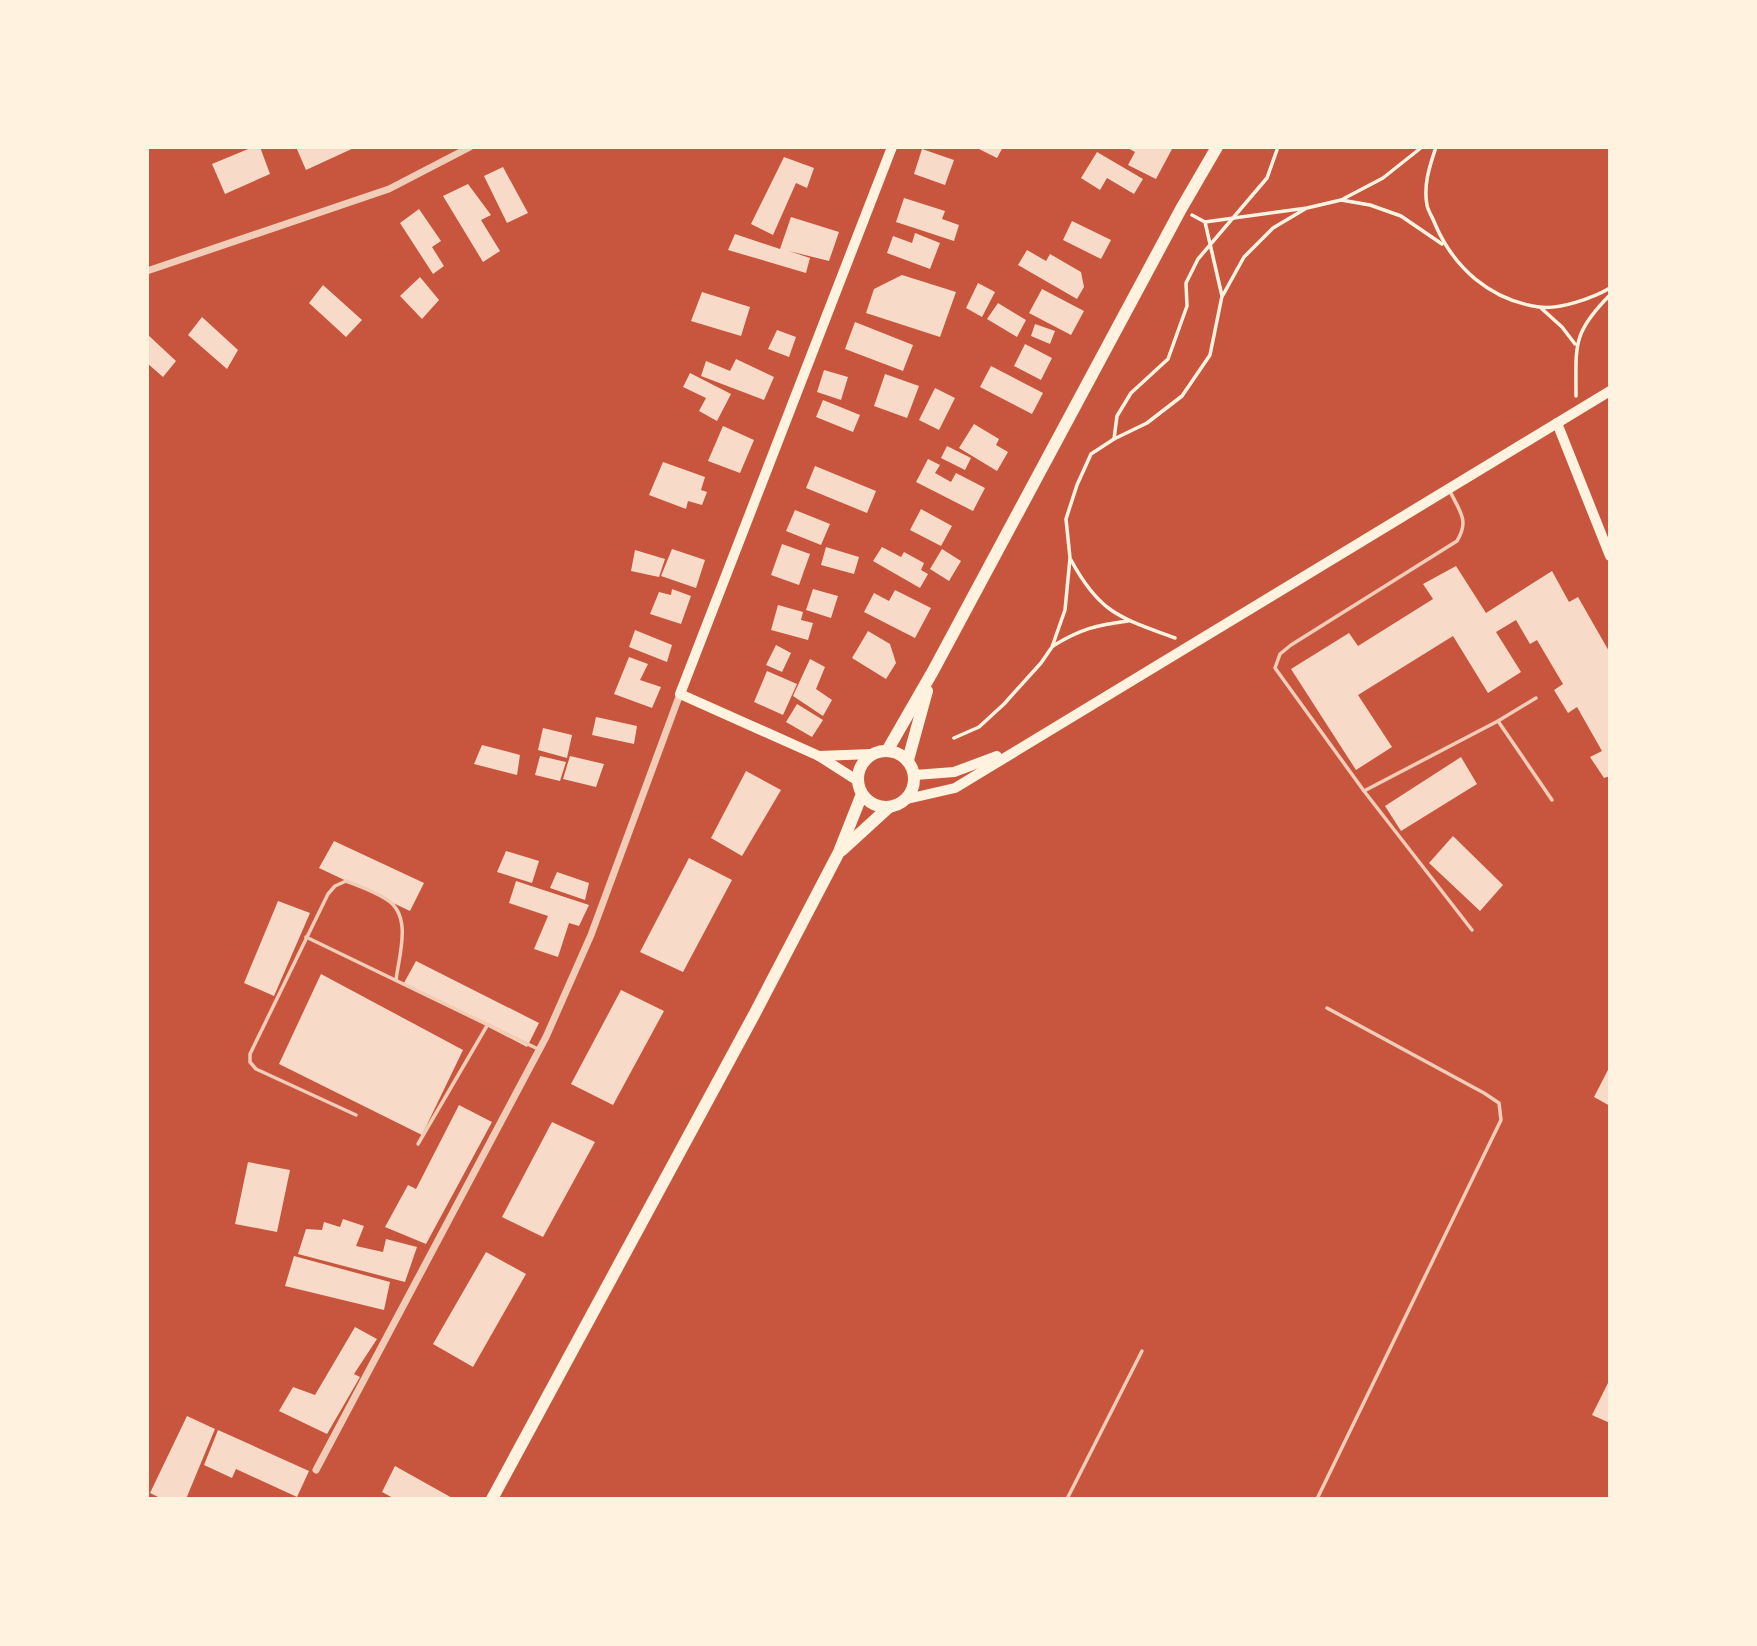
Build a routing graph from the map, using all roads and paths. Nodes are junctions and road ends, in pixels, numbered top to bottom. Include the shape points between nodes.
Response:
1 (470, 147) edge
2 (892, 147) edge
3 (1217, 147) edge
4 (1278, 147) edge
5 (1422, 147) edge
6 (1436, 147) edge
7 (1341, 200) junction
8 (1307, 208) junction
9 (1181, 209) junction
10 (1233, 218) junction
11 (1205, 222) junction
12 (1210, 244) junction
13 (1445, 246) junction
14 (147, 271) edge
15 (1610, 288) edge
16 (1610, 295) edge
17 (1222, 296) junction
18 (1541, 308) junction
19 (1576, 345) junction
20 (1610, 391) edge
21 (1576, 412) junction
22 (1556, 424) junction
23 (1114, 439) junction
24 (1449, 489) junction
25 (1610, 556) edge
26 (1070, 558) junction
27 (1129, 621) junction
28 (1193, 645) junction
29 (1052, 647) junction
30 (931, 673) junction
31 (680, 694) junction
32 (1536, 698) dead end
33 (1498, 721) junction
34 (954, 738) dead end
35 (1019, 748) junction
36 (887, 751) junction
37 (872, 754) junction
38 (819, 756) junction
39 (908, 760) junction
40 (915, 775) junction
41 (860, 787) junction
42 (1364, 791) junction
43 (907, 799) junction
44 (1552, 800) dead end
45 (889, 807) junction
46 (839, 852) junction
47 (1472, 930) dead end
48 (306, 936) junction
49 (396, 980) junction
50 (1327, 1009) dead end
51 (488, 1024) junction
52 (540, 1050) junction
53 (356, 1115) dead end
54 (418, 1144) dead end
55 (1142, 1351) dead end
56 (316, 1470) dead end
57 (492, 1499) edge
58 (1067, 1499) edge
59 (1317, 1499) edge

1 - 14 street via 389,189
2 - 31 main road
3 - 9 main road
4 - 10 path via 1267,178
5 - 7 path via 1382,178
6 - 13 path via 1427,174 1427,205
7 - 8 path
7 - 13 path via 1401,216
8 - 10 path
8 - 17 path via 1273,228 1244,257
9 - 11 path
9 - 30 main road
10 - 11 path
10 - 12 path
11 - 12 path
12 - 17 path
12 - 23 path via 1186,283 1187,306 1168,359 1131,393 1117,416
13 - 18 path via 1470,276 1500,297
15 - 18 path via 1589,300
16 - 19 path via 1588,317
17 - 23 path via 1210,355 1182,396 1147,423
18 - 19 path
19 - 21 path
20 - 21 main road
21 - 22 main road
22 - 24 main road
22 - 25 main road
23 - 26 path via 1091,454 1077,485 1066,519
24 - 28 main road
24 - 42 lane via 1465,523 1457,541 1291,645 1280,654 1275,668
26 - 27 path via 1085,586 1104,606
26 - 29 path via 1065,610
27 - 28 path
27 - 29 path via 1075,632
28 - 35 main road
29 - 34 path via 1004,705 979,726
30 - 36 main road
30 - 39 main road
31 - 38 main road
31 - 52 street via 591,935
32 - 33 lane
33 - 42 lane
33 - 44 lane
35 - 40 main road via 954,772
35 - 43 main road via 955,788
36 - 37 main road
36 - 39 main road
37 - 38 main road
37 - 41 main road via 862,765
38 - 41 main road
39 - 40 main road
40 - 43 main road
41 - 45 main road via 869,802
41 - 46 main road
42 - 47 lane
43 - 45 main road
45 - 46 main road
46 - 57 main road
48 - 49 lane
48 - 49 lane via 328,894 346,881 388,900 403,922
48 - 53 lane via 250,1062 256,1069
49 - 51 lane
50 - 59 lane via 1484,1093 1499,1103 1501,1120
51 - 52 lane
51 - 54 lane
52 - 56 street
55 - 58 lane

